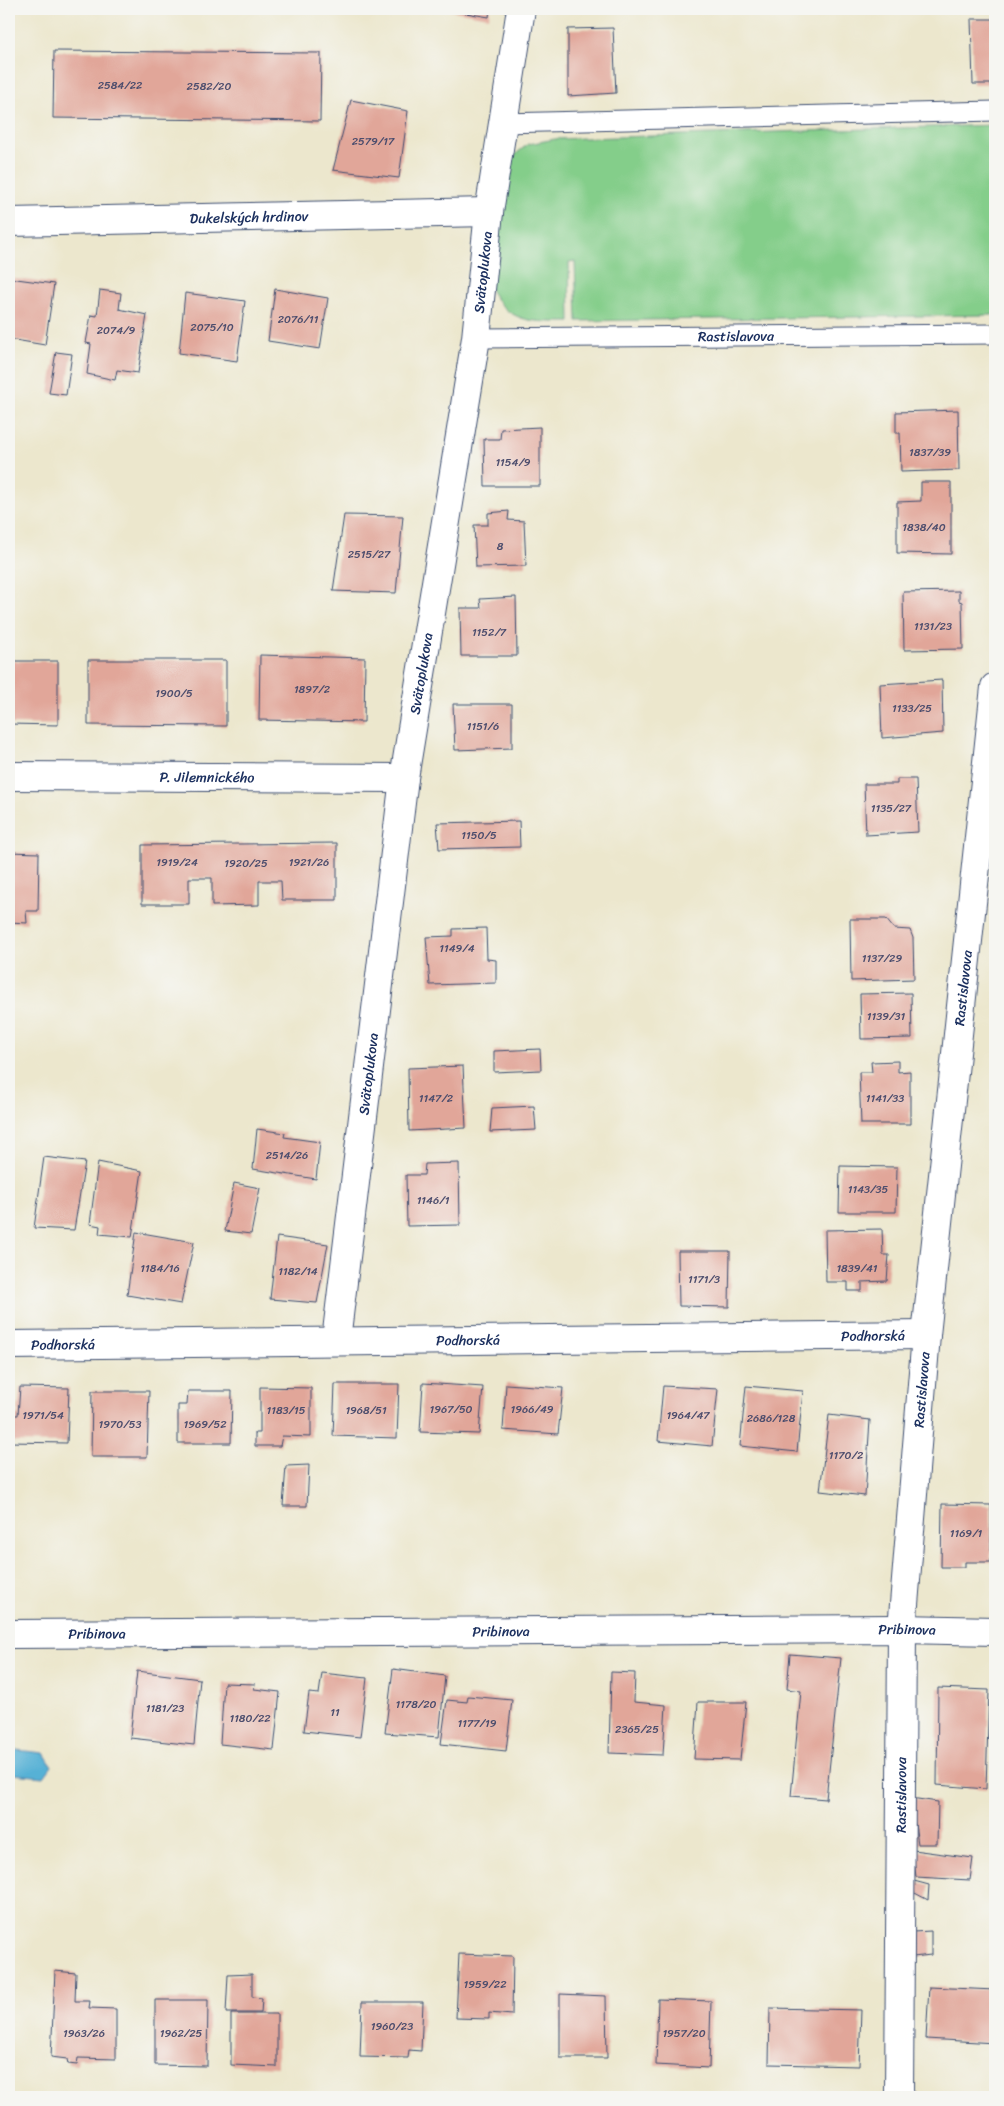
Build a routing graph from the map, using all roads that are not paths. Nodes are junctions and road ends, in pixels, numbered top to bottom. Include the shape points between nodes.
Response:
1 (521, 9) edge
2 (995, 111) edge
3 (503, 123) junction
4 (488, 212) junction
5 (9, 222) edge
6 (995, 334) edge
7 (476, 338) junction
8 (995, 687) edge
9 (9, 776) edge
10 (404, 778) junction
11 (926, 1335) junction
12 (336, 1340) junction
13 (9, 1345) edge
14 (902, 1629) junction
15 (995, 1631) edge
16 (9, 1634) edge
17 (899, 2097) edge

1 - 3 street, Svätoplukova
2 - 3 lane
3 - 4 street, Svätoplukova
4 - 5 street, Dukelských hrdinov
4 - 7 street, Svätoplukova
6 - 7 lane, Rastislavova
7 - 10 street, Svätoplukova
8 - 11 street, Rastislavova
9 - 10 street, P. Jilemnického
10 - 12 street, Svätoplukova
11 - 12 street, Podhorská
11 - 14 street, Rastislavova
12 - 13 street, Podhorská
14 - 15 street, Pribinova
14 - 16 street, Pribinova
14 - 17 street, Rastislavova

